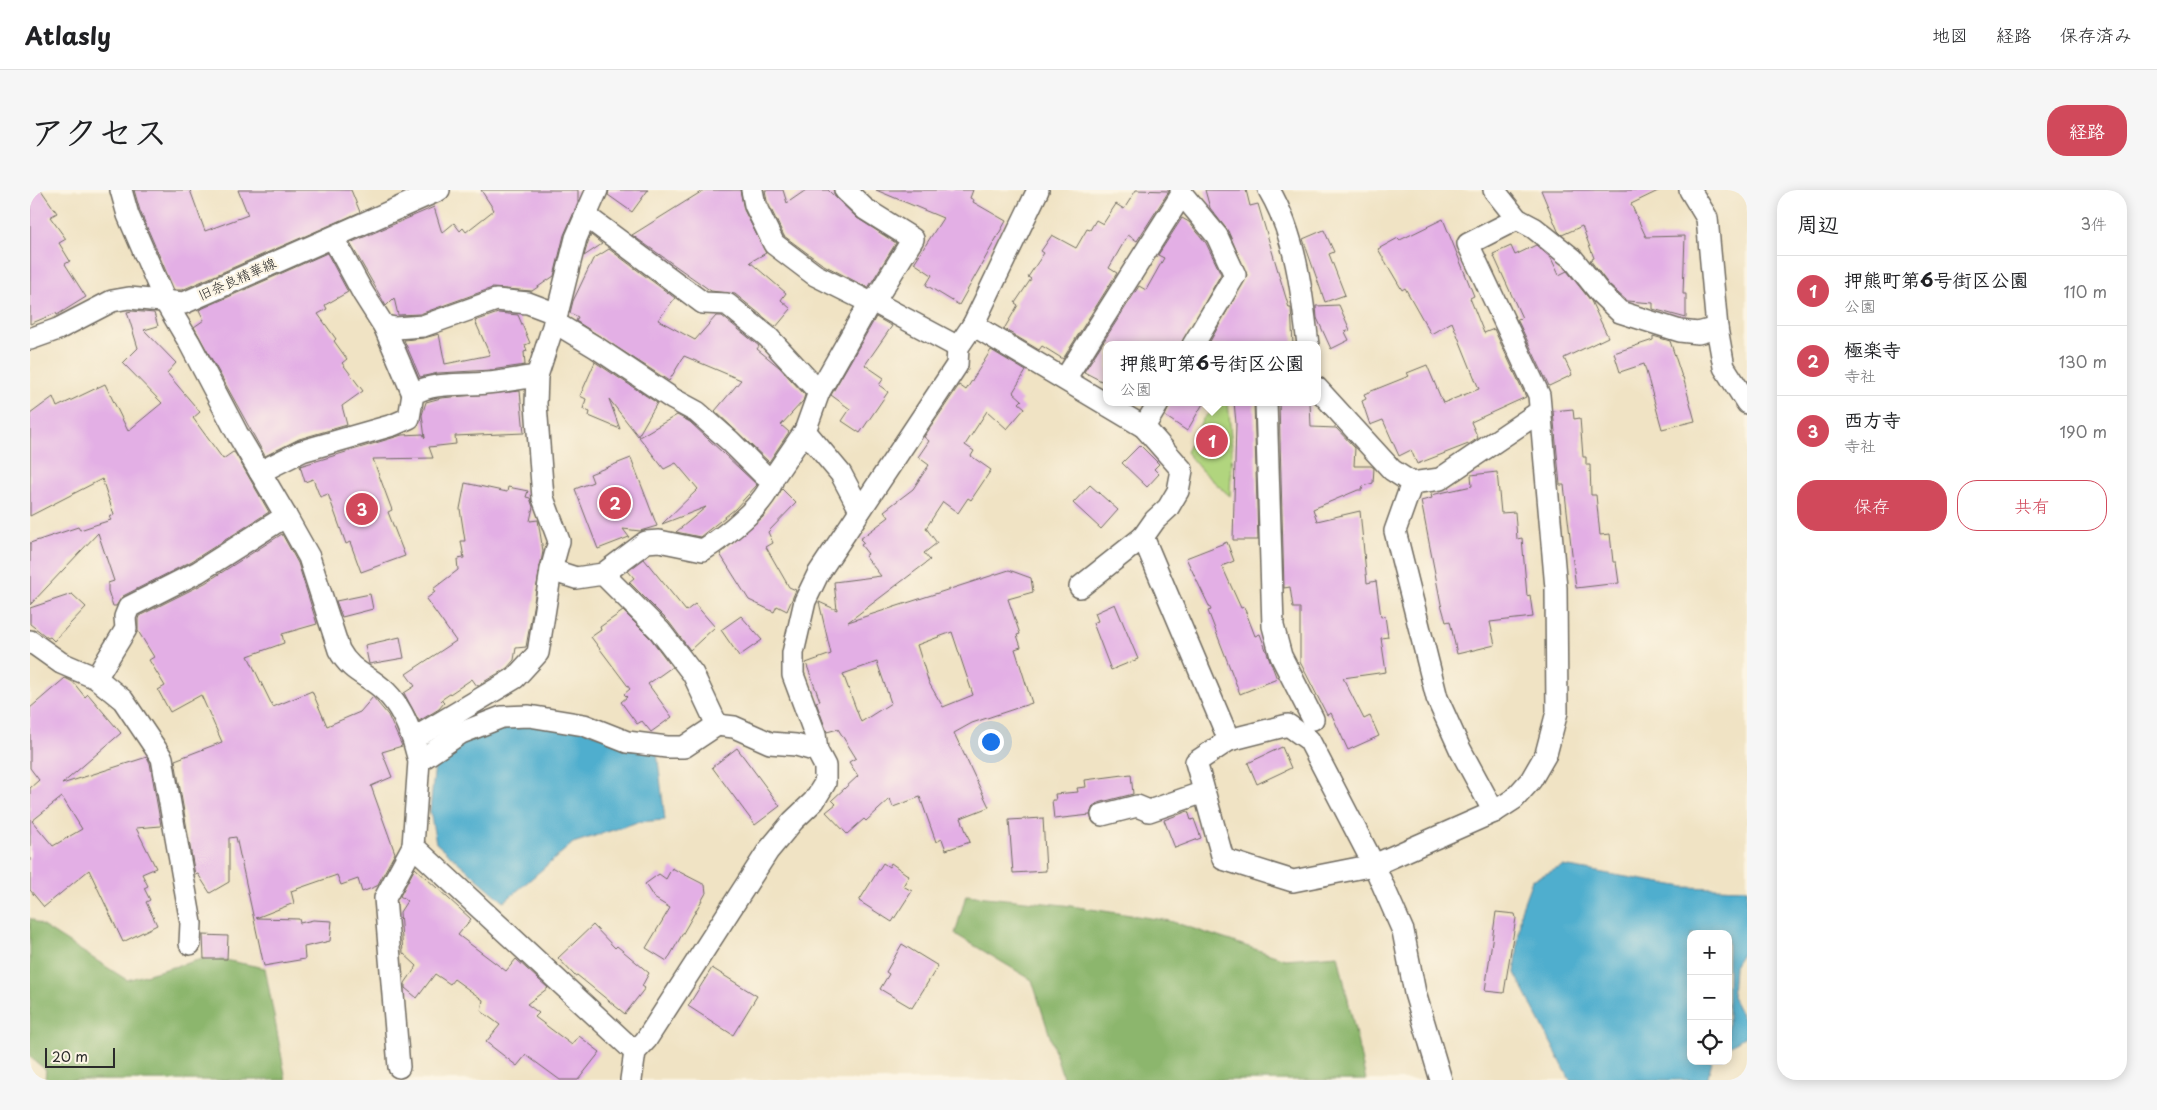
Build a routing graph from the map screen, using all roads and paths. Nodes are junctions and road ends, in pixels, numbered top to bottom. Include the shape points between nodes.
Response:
1 (121, 190) edge
2 (439, 190) edge
3 (597, 190) edge
4 (752, 190) edge
5 (845, 190) edge
6 (1038, 190) edge
7 (1269, 190) edge
8 (1494, 190) edge
9 (1690, 190) edge
10 (1182, 192) edge
11 (586, 216) junction
12 (1517, 220) junction
13 (333, 238) junction
14 (874, 302) junction
15 (166, 303) junction
16 (556, 318) junction
17 (973, 325) junction
18 (384, 326) junction
19 (1717, 328) junction
20 (30, 340) edge
21 (1195, 341) edge
22 (1308, 341) edge
23 (958, 347) junction
24 (537, 376) junction
25 (1065, 379) junction
26 (819, 392) junction
27 (1321, 392) edge
28 (413, 394) junction
29 (1103, 402) edge
30 (1747, 403) edge
31 (1109, 406) edge
32 (1157, 406) edge
33 (1266, 406) edge
34 (1540, 412) junction
35 (1144, 427) junction
36 (805, 431) junction
37 (260, 472) junction
38 (773, 478) junction
39 (1412, 483) junction
40 (860, 510) junction
41 (286, 516) junction
42 (1143, 536) junction
43 (551, 570) junction
44 (603, 574) junction
45 (1080, 587) dead end
46 (30, 642) edge
47 (96, 678) junction
48 (1313, 719) dead end
49 (717, 725) junction
50 (413, 739) junction
51 (1229, 740) junction
52 (817, 751) junction
53 (419, 761) junction
54 (1204, 792) junction
55 (1494, 812) junction
56 (1102, 815) dead end
57 (413, 846) junction
58 (1374, 865) junction
59 (190, 944) dead end
60 (635, 1052) junction
61 (399, 1067) dead end
62 (631, 1080) edge
63 (1441, 1080) edge

1 - 15 street
2 - 13 street, 旧奈良精華線
3 - 11 street
4 - 14 street via 774,244 815,274
5 - 14 street via 865,209 913,239
6 - 17 street
7 - 22 street via 1283,213 1302,292
8 - 12 street
9 - 19 street via 1707,218
10 - 21 street via 1217,236 1235,275
10 - 25 street
11 - 16 street via 576,238
11 - 26 street via 703,303 727,304 768,337
12 - 19 street via 1562,248 1620,312 1680,331 1698,333
12 - 34 street via 1468,244 1539,395
13 - 15 street, 旧奈良精華線 via 184,303
13 - 18 street
14 - 23 street
14 - 26 street via 868,306
15 - 20 street, 旧奈良精華線 via 129,298 112,301
15 - 37 street
16 - 18 street via 528,302 496,300 423,326
16 - 24 street
16 - 38 street via 697,412 764,475
17 - 23 street
17 - 25 street
18 - 28 street
19 - 30 street via 1724,367
23 - 40 street via 957,365
24 - 28 street via 486,384 433,386
24 - 43 street via 543,498 559,541
25 - 29 street
26 - 36 street
27 - 39 street via 1392,470
28 - 37 street via 409,418 302,451
31 - 35 street
32 - 35 street
33 - 48 street via 1273,626 1281,656
34 - 39 street via 1440,479
34 - 55 street via 1556,588 1557,712 1546,754 1531,780 1514,799
35 - 42 street via 1182,470 1178,491 1168,508
36 - 38 street
36 - 40 street via 841,474
37 - 41 street
38 - 44 street via 771,489 758,503 722,538 703,550 659,541 646,542
39 - 55 street via 1395,531 1434,689 1460,749
40 - 52 street via 818,574 805,601 793,653 793,675 815,734
41 - 47 street via 198,572 129,608 125,616 126,629
41 - 50 street via 309,557 346,664 385,691 402,710
42 - 45 street
42 - 51 street
43 - 44 street via 576,578
43 - 50 street via 538,653 515,678
44 - 49 street via 660,632 693,674
46 - 47 street via 61,663
47 - 59 street via 123,700 162,758 191,923
49 - 52 street via 734,727 770,742
49 - 53 street via 684,747 667,748 627,742 584,725 529,716 502,717 461,733
50 - 53 street
51 - 54 street via 1196,762
51 - 58 street via 1288,725 1309,740
52 - 60 street via 825,766 825,783 814,801 792,820 768,851 646,1040
53 - 57 street
54 - 56 street via 1149,811 1137,806
54 - 58 street via 1223,859 1293,881
55 - 58 street
57 - 60 street
57 - 61 street via 385,898
58 - 63 street via 1402,931 1415,993
60 - 62 street

